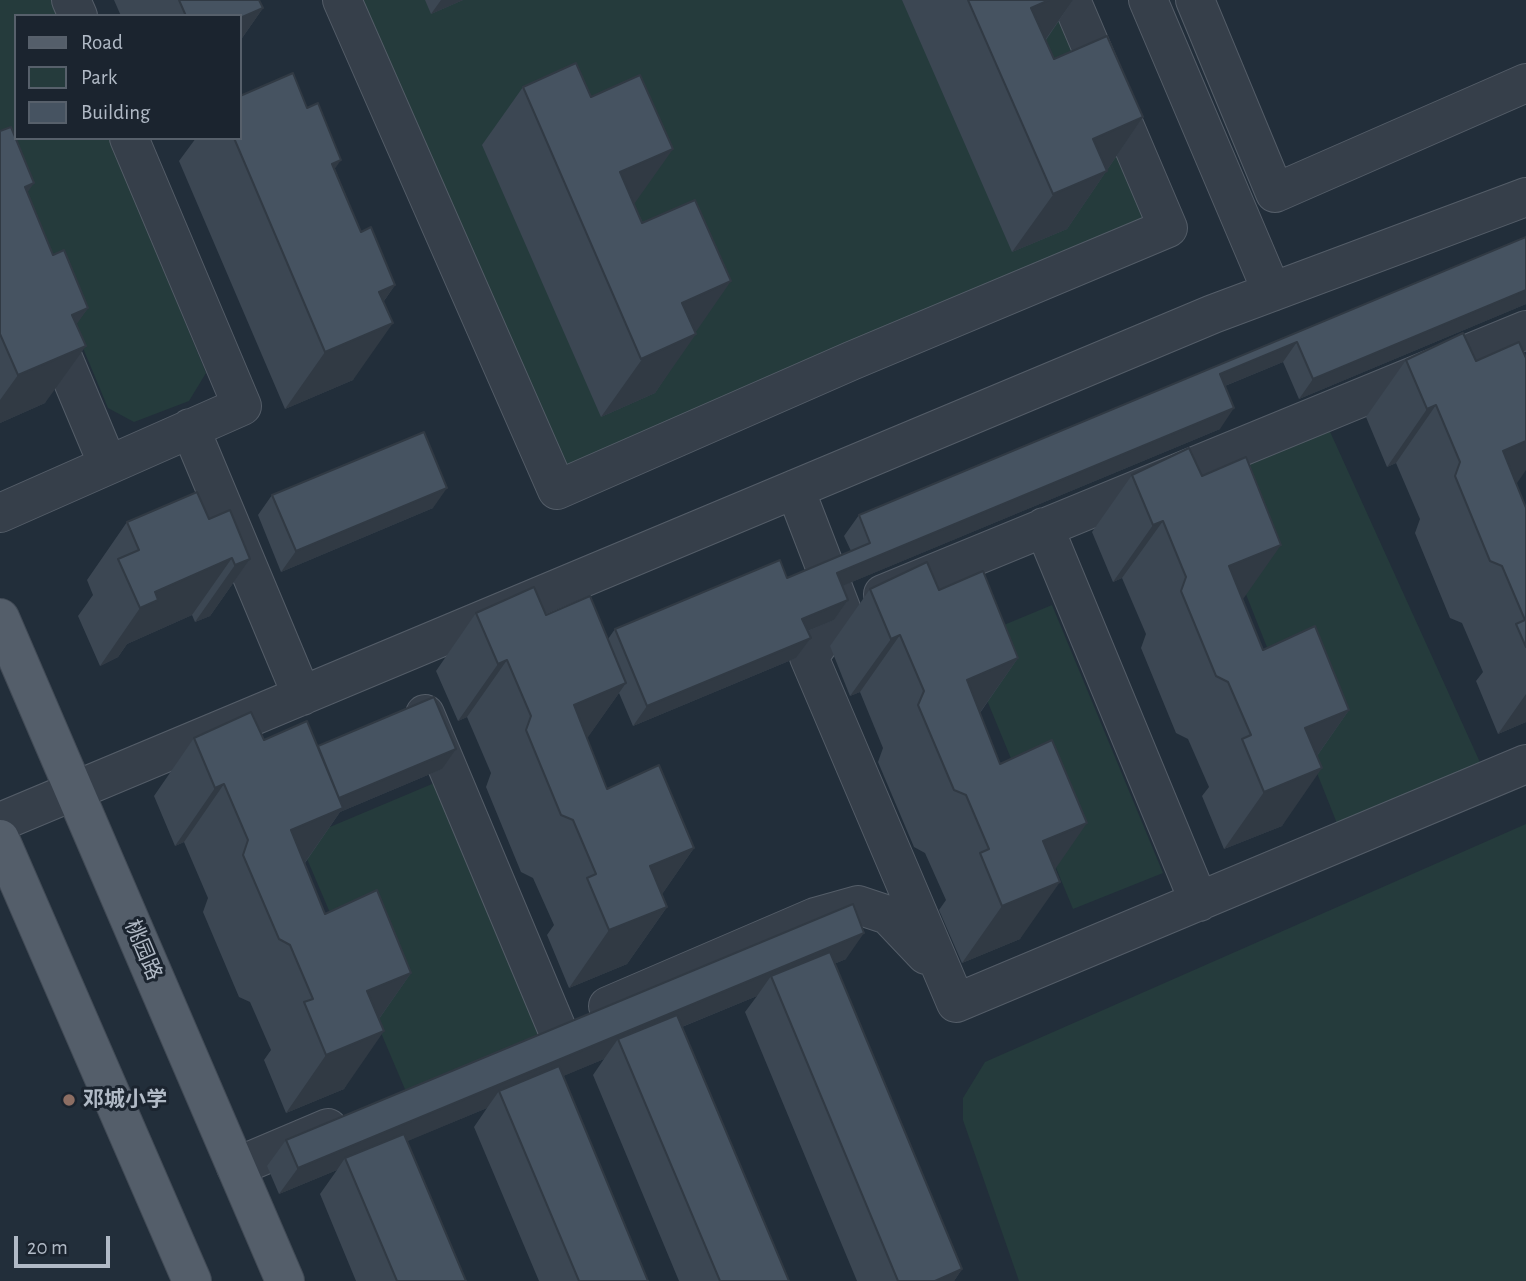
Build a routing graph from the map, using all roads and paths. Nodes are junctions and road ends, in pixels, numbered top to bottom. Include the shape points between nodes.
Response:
1 (342, 0) edge
2 (1071, 0) edge
3 (1148, 0) edge
4 (1195, 0) edge
5 (1526, 83) edge
6 (130, 140) edge
7 (1526, 197) edge
8 (32, 285) edge
9 (1272, 292) junction
10 (1526, 330) edge
11 (190, 428) junction
12 (108, 465) junction
13 (794, 489) junction
14 (0, 513) edge
15 (1044, 527) junction
16 (842, 611) junction
17 (0, 618) edge
18 (302, 696) junction
19 (421, 707) edge
20 (1526, 764) edge
21 (75, 791) junction
22 (0, 822) edge
23 (0, 839) edge
24 (1199, 902) junction
25 (944, 974) junction
26 (557, 1028) junction
27 (519, 1045) edge
28 (358, 1115) edge
29 (236, 1167) junction
30 (192, 1281) edge
31 (285, 1281) edge

1 - 2 street via 557,490 1168,228
3 - 9 street
4 - 5 street via 1275,193
6 - 11 street via 242,406
7 - 9 street
8 - 12 street
9 - 13 street
10 - 15 street
11 - 12 street
11 - 18 street
12 - 14 street
13 - 16 street
13 - 18 street
15 - 16 street
15 - 24 street
16 - 25 street via 808,657
17 - 21 main road, 桃园路
18 - 21 street
19 - 26 street
20 - 24 street
21 - 22 street
21 - 29 main road, 桃园路
23 - 30 main road
24 - 25 street via 956,1003
25 - 26 street via 888,915 858,905 815,917
26 - 27 street
28 - 29 street
29 - 31 main road, 桃园路

